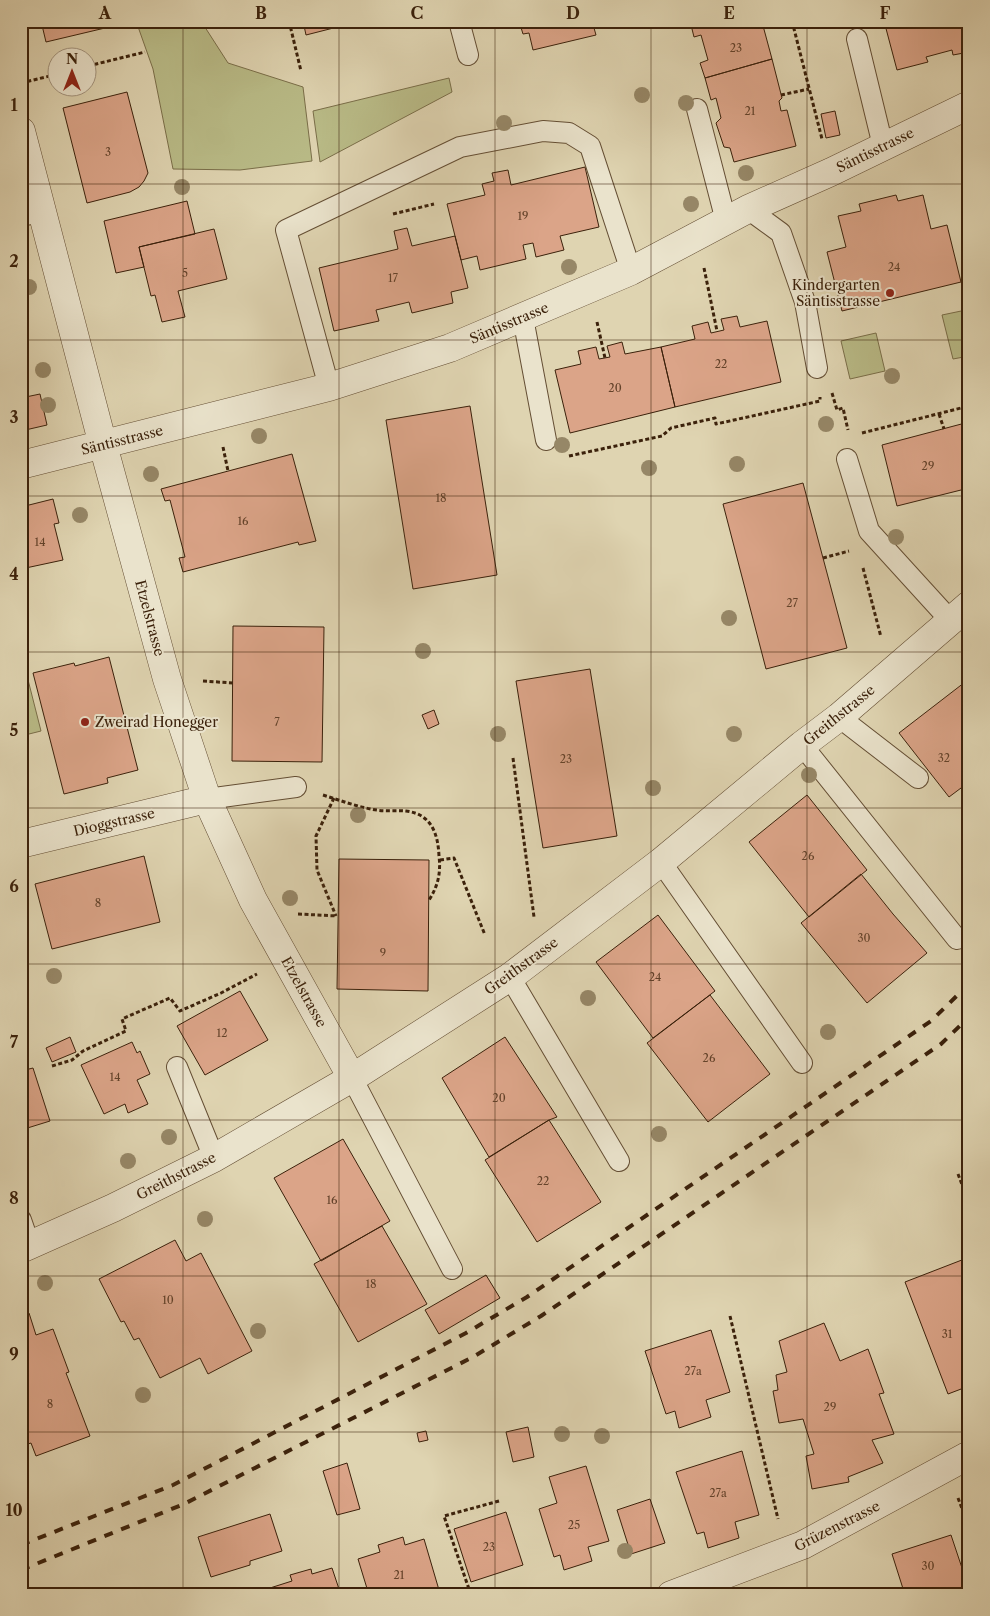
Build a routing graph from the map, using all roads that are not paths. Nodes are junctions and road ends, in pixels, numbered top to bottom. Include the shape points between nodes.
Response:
1 (459, 21) edge
2 (857, 38) dead end
3 (468, 55) dead end
4 (969, 105) edge
5 (697, 109) dead end
6 (21, 131) edge
7 (883, 146) junction
8 (31, 214) edge
9 (737, 215) junction
10 (631, 271) junction
11 (523, 318) junction
12 (818, 372) road end
13 (329, 387) junction
14 (546, 440) dead end
15 (103, 445) junction
16 (847, 459) road end
17 (21, 465) edge
18 (959, 612) edge
19 (839, 717) junction
20 (802, 745) junction
21 (918, 778) dead end
22 (296, 787) road end
23 (208, 799) junction
24 (21, 844) edge
25 (661, 862) junction
26 (957, 939) dead end
27 (510, 977) junction
28 (802, 1063) dead end
29 (177, 1067) dead end
30 (352, 1078) junction
31 (214, 1158) junction
32 (619, 1161) dead end
33 (21, 1220) edge
34 (26, 1247) edge
35 (452, 1269) dead end
36 (969, 1455) edge
37 (671, 1595) edge

1 - 3 lane
2 - 7 lane
4 - 7 street, Säntisstrasse
5 - 9 lane
6 - 8 street, Etzelstrasse
7 - 9 street, Säntisstrasse
8 - 15 street, Etzelstrasse
9 - 10 street, Säntisstrasse
9 - 12 lane via 781,233 805,302
10 - 11 street, Säntisstrasse
10 - 13 lane via 590,146 569,133 543,131 460,148 286,230
11 - 13 street, Säntisstrasse via 450,348
11 - 14 lane
13 - 15 street, Säntisstrasse
15 - 17 street, Säntisstrasse
15 - 23 street, Etzelstrasse via 167,679
16 - 18 lane via 869,531
18 - 19 street, Greithstrasse
19 - 20 street, Greithstrasse
19 - 21 lane
20 - 25 street, Greithstrasse
20 - 26 lane
22 - 23 lane
23 - 24 street, Dioggstrasse
23 - 30 street, Etzelstrasse via 253,900
25 - 27 street, Greithstrasse
25 - 28 lane
27 - 30 street, Greithstrasse
27 - 32 lane
29 - 31 lane
30 - 31 street, Greithstrasse
30 - 35 lane
31 - 34 street, Greithstrasse
33 - 34 lane
36 - 37 street, Grüzenstrasse via 803,1545

